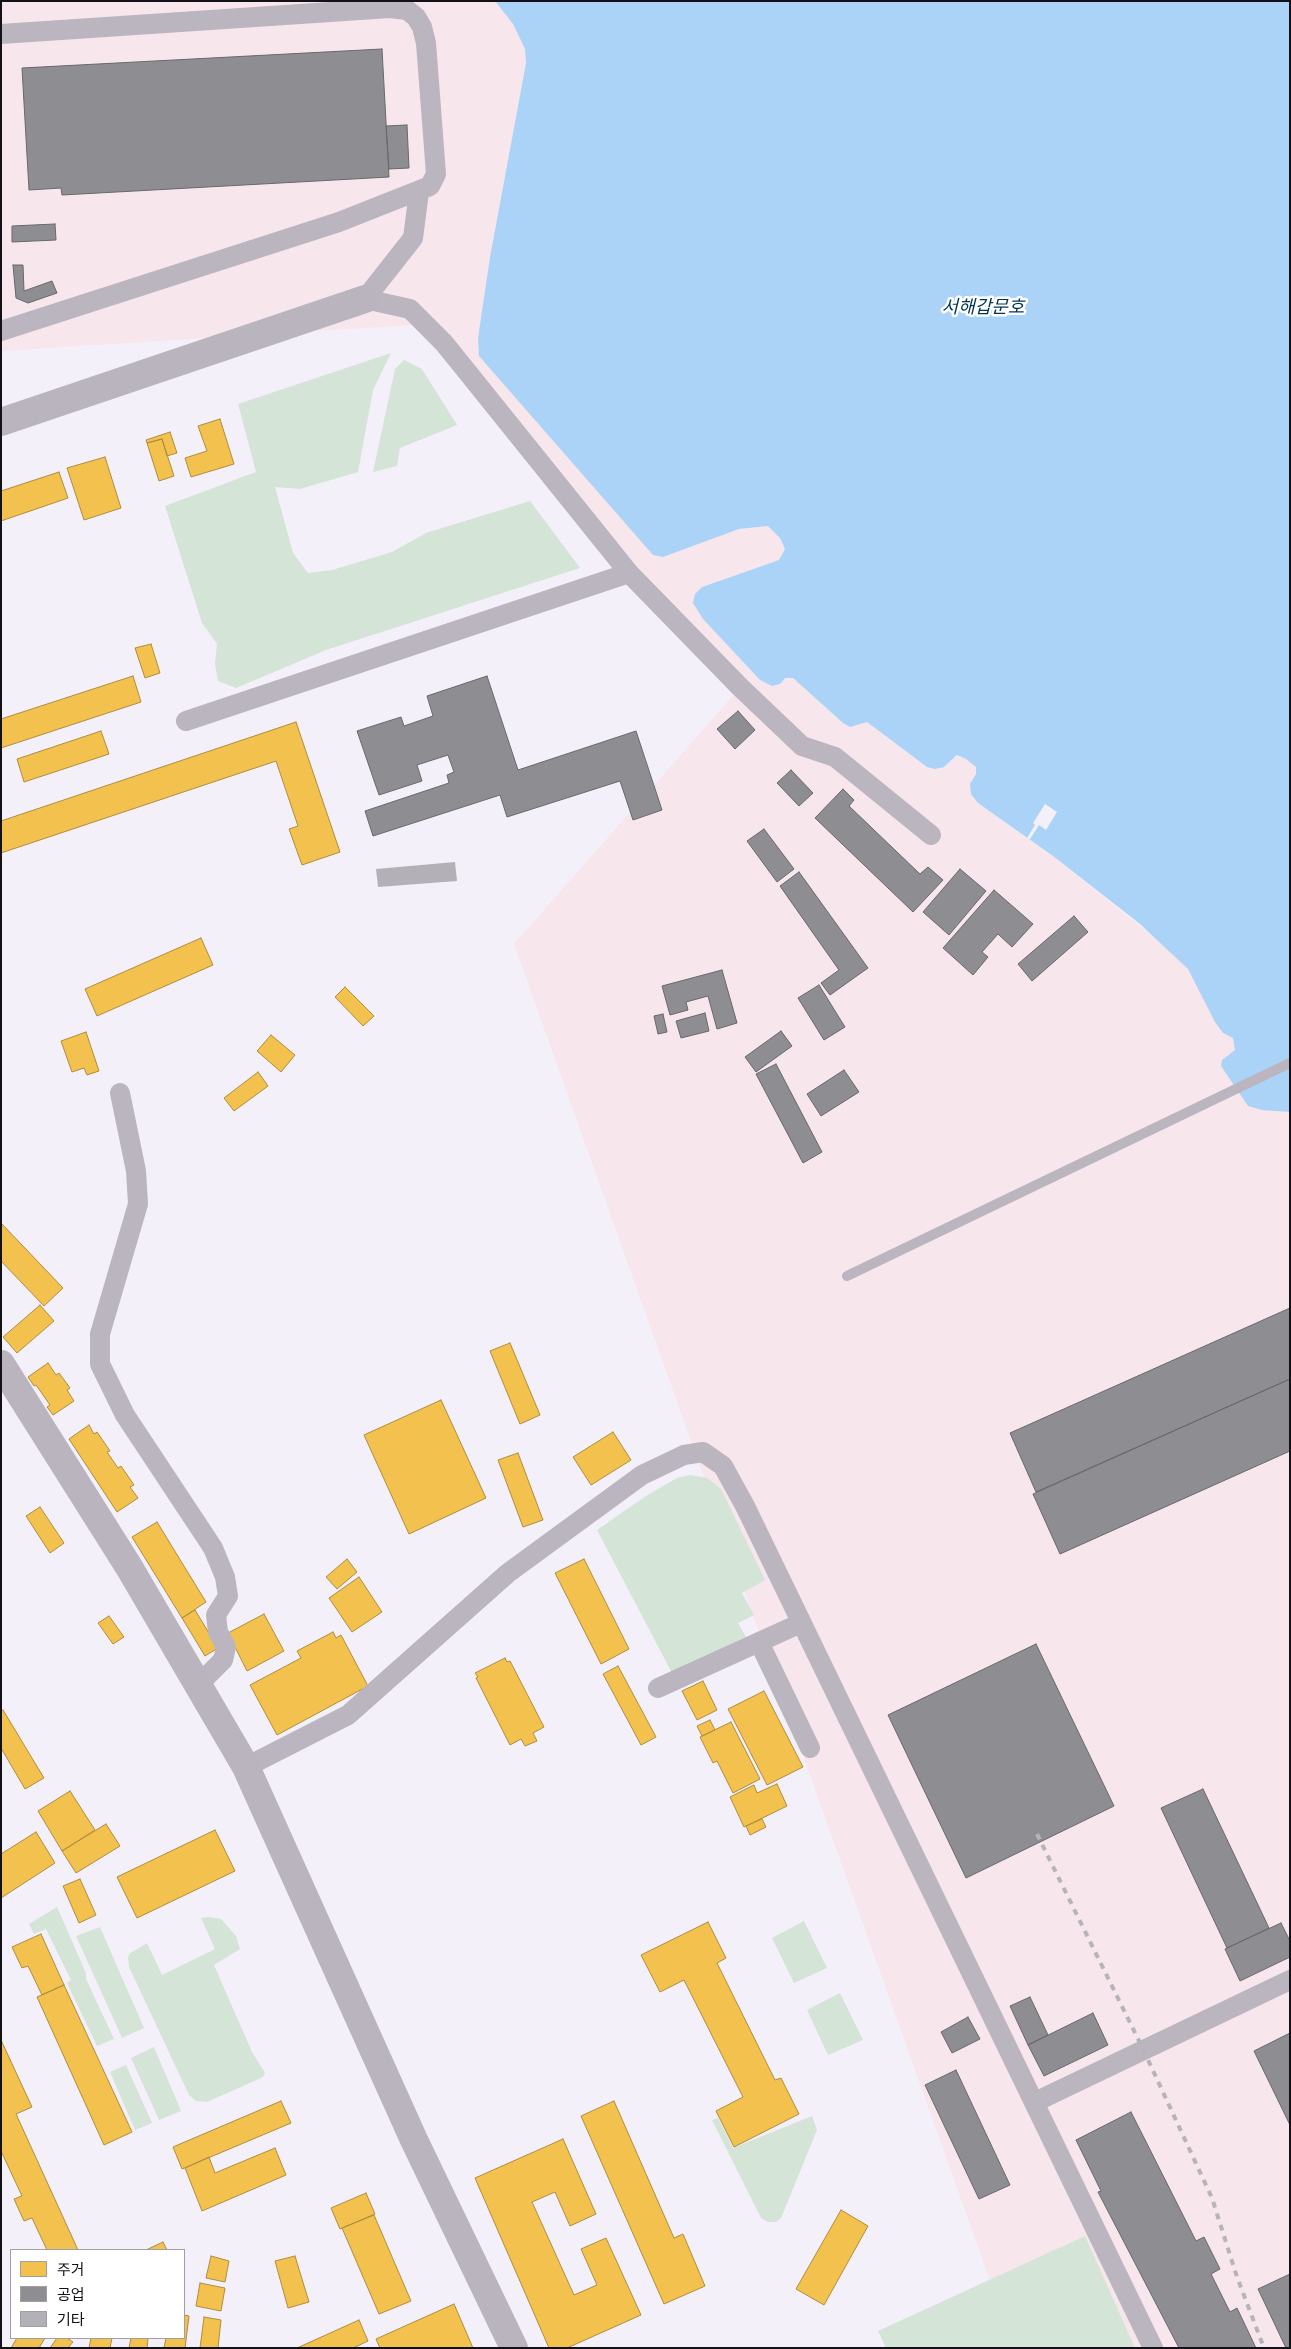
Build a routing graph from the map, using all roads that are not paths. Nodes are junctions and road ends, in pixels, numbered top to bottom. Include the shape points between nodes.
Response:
1 (1, 34) edge
2 (418, 192) junction
3 (365, 299) junction
4 (1, 331) edge
5 (1, 422) edge
6 (629, 573) junction
7 (186, 721) dead end
8 (931, 835) dead end
9 (1290, 1063) edge
10 (120, 1093) dead end
11 (847, 1276) dead end
12 (1, 1364) edge
13 (802, 1623) junction
14 (759, 1642) junction
15 (198, 1685) junction
16 (658, 1688) dead end
17 (810, 1748) dead end
18 (246, 1767) junction
19 (1290, 1980) edge
20 (1035, 2102) junction
21 (514, 2348) edge
22 (1153, 2348) edge

1 - 2 street via 390,8 407,10 422,27 426,43 436,174 430,186
2 - 3 street via 413,238
2 - 4 street via 340,222
3 - 5 street
3 - 6 street via 410,309 444,343
6 - 7 street
6 - 8 street via 802,746 835,757
9 - 11 lane
10 - 15 street via 136,1172 138,1204 100,1334 100,1364 125,1415 213,1548 225,1577 228,1596 216,1615 218,1632 226,1647 223,1660
12 - 15 street via 129,1566
13 - 14 street
13 - 18 street via 724,1466 703,1452 684,1455 642,1475 508,1574 348,1715
13 - 20 street
14 - 16 street
14 - 17 street
15 - 18 street
18 - 21 street via 414,2140
19 - 20 street
20 - 22 street

